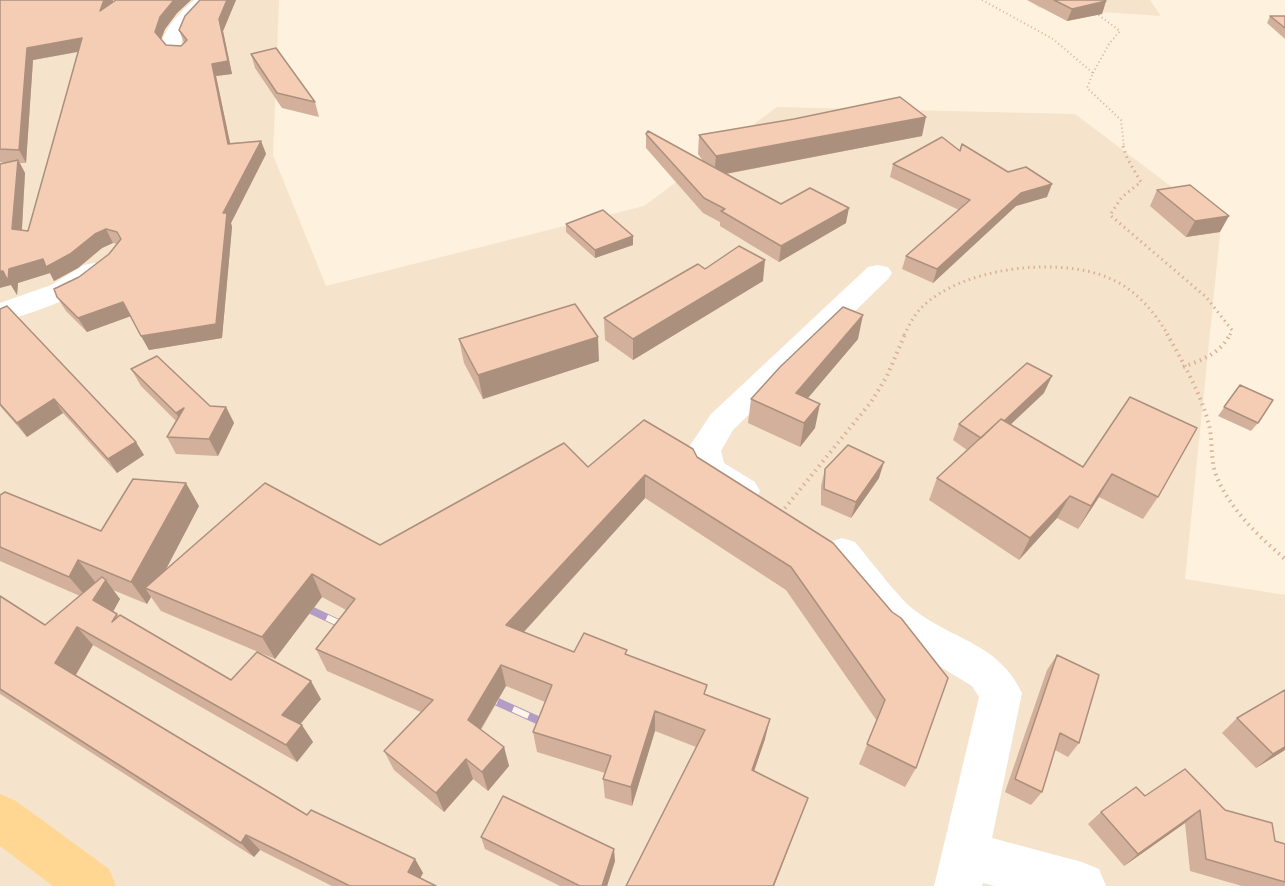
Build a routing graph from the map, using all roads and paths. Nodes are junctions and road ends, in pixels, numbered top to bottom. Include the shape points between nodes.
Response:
1 (204, 0) edge
2 (982, 0) edge
3 (1092, 9) edge
4 (179, 52) edge
5 (1093, 73) junction
6 (113, 254) edge
7 (878, 273) dead end
8 (0, 313) edge
9 (1183, 368) junction
10 (780, 514) joint
11 (815, 536) edge
12 (1285, 559) edge
13 (0, 817) edge
14 (961, 870) edge
15 (92, 886) edge
16 (1082, 886) edge

1 - 4 street via 173,34 171,43
2 - 5 path via 1056,41
3 - 5 path via 1120,31
5 - 9 path via 1087,88 1121,118 1124,149 1141,182 1122,197 1110,215 1184,276 1224,316 1232,330 1216,354
6 - 8 street via 89,276 70,286
7 - 10 street via 722,422 704,450 709,470
9 - 10 path via 1144,301 1109,279 1057,266 1029,266 967,282 940,293 918,310 893,368 862,417
9 - 12 path via 1210,430 1212,463 1232,504
11 - 14 street via 842,553 899,621 986,673 1001,693
13 - 15 main road
14 - 16 street

